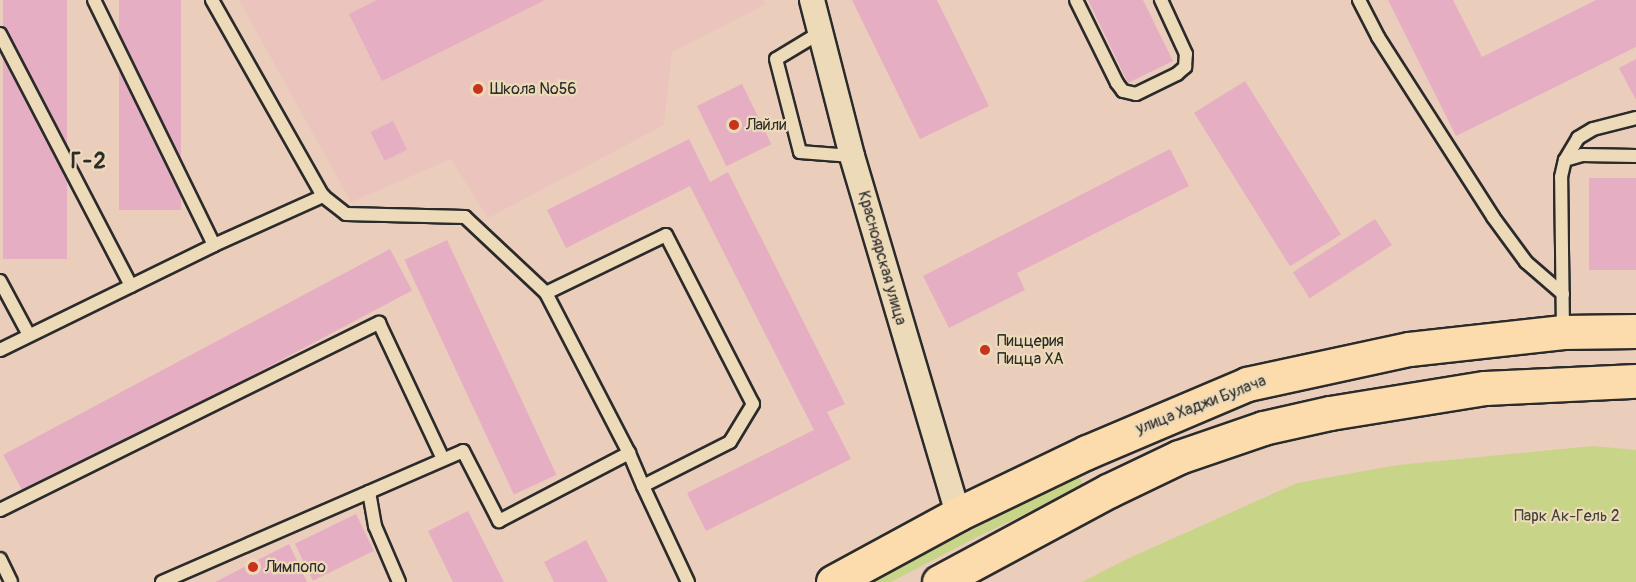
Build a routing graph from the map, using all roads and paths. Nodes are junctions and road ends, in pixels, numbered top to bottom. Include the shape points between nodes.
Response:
1 (94, 0) edge
2 (212, 0) edge
3 (812, 0) edge
4 (1076, 0) edge
5 (1161, 0) edge
6 (1359, 0) edge
7 (821, 32) junction
8 (0, 34) edge
9 (1636, 118) edge
10 (852, 156) junction
11 (1636, 156) edge
12 (1565, 160) junction
13 (323, 196) junction
14 (214, 245) junction
15 (0, 281) edge
16 (131, 286) junction
17 (546, 292) junction
18 (1563, 294) junction
19 (1636, 331) edge
20 (1563, 332) junction
21 (29, 336) junction
22 (0, 350) edge
23 (1636, 381) edge
24 (1246, 384) junction
25 (1263, 428) junction
26 (1087, 452) junction
27 (629, 453) junction
28 (443, 459) junction
29 (643, 486) junction
30 (1108, 491) junction
31 (369, 492) junction
32 (0, 510) edge
33 (958, 514) junction
34 (0, 559) edge
35 (11, 582) edge
36 (162, 582) edge
37 (399, 582) edge
38 (688, 582) edge
39 (833, 582) edge
40 (939, 582) edge

1 - 14 lane
2 - 13 lane
3 - 7 street, Красноярская улица
4 - 5 lane via 1117,83 1123,91 1136,94 1185,67 1186,54
6 - 18 lane via 1378,37 1493,217 1526,262
7 - 10 street, Красноярская улица
7 - 10 lane via 776,59 800,152
8 - 16 lane
9 - 12 lane via 1593,129 1578,138
10 - 33 street, Красноярская улица
11 - 12 lane via 1582,155
12 - 18 lane via 1561,177
13 - 14 lane
13 - 17 lane via 346,214 465,217
14 - 16 lane
15 - 21 lane
16 - 21 lane
17 - 27 lane
17 - 29 lane via 666,235 753,404 730,442
18 - 20 lane
19 - 20 main road, улица Хаджи Булача
20 - 24 main road, улица Хаджи Булача via 1409,349
21 - 22 lane
23 - 25 main road via 1485,388 1330,412
24 - 25 main road
24 - 26 main road, улица Хаджи Булача
25 - 30 main road via 1179,457
26 - 30 main road
26 - 33 main road, улица Хаджи Булача
27 - 28 lane via 499,521 463,451
27 - 29 lane
28 - 31 lane
28 - 32 lane via 379,323
29 - 38 lane
30 - 40 main road
31 - 36 lane
31 - 37 lane via 375,526
33 - 39 main road, улица Хаджи Булача
34 - 35 lane

